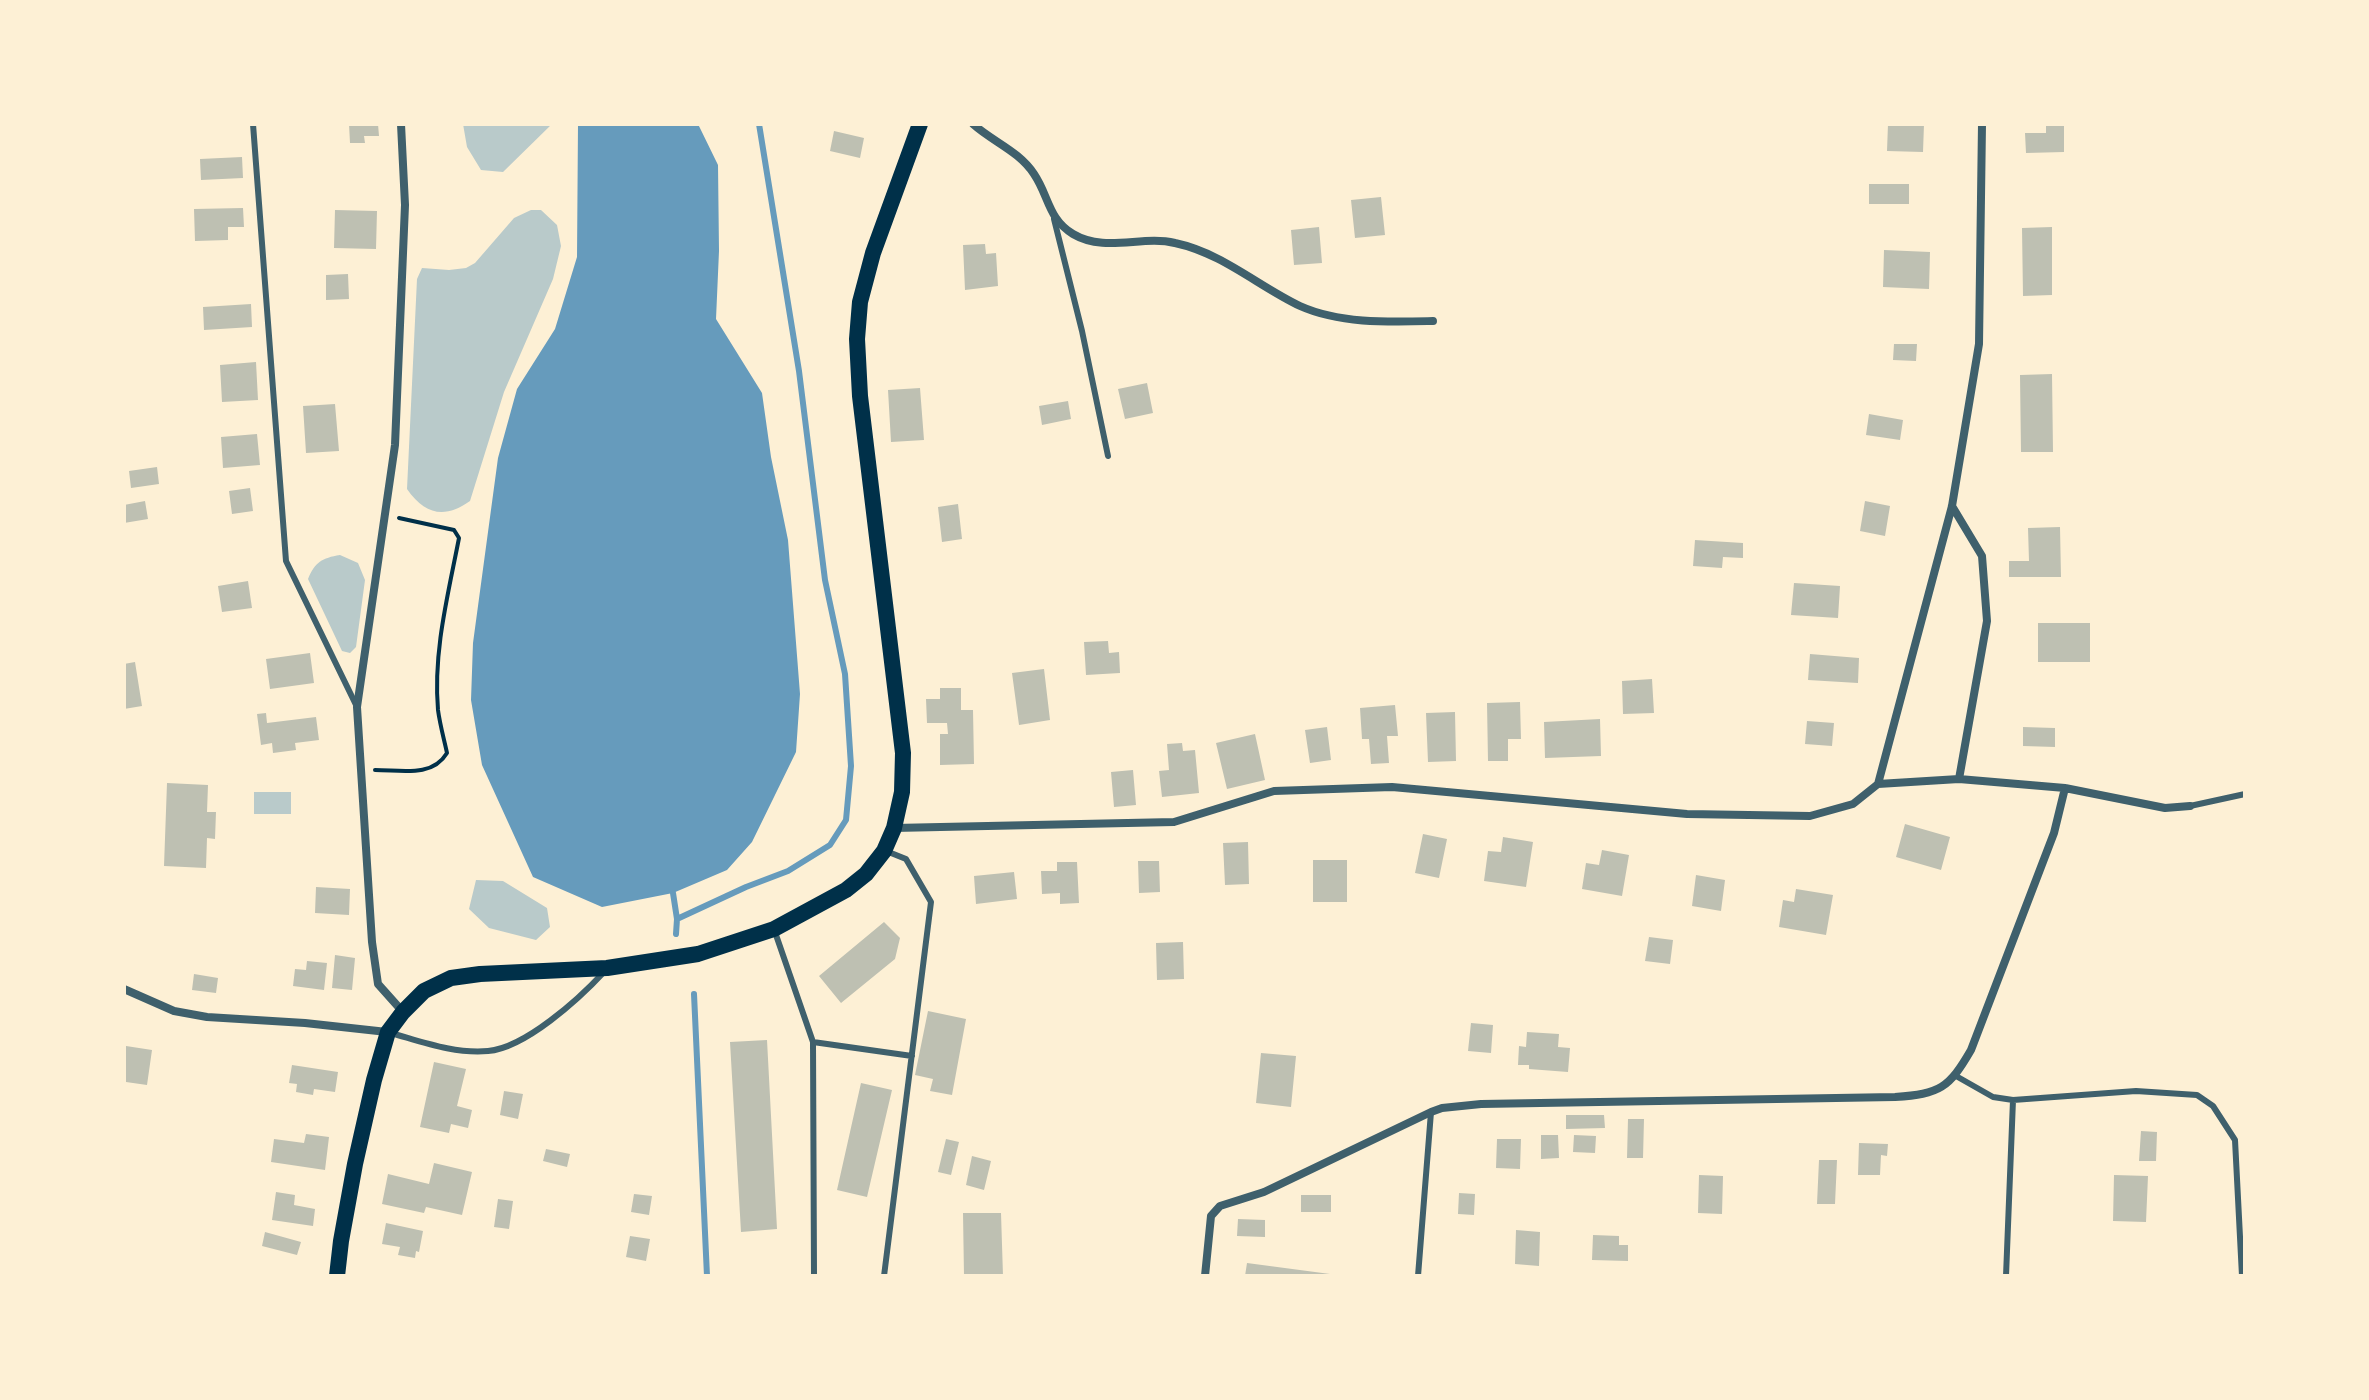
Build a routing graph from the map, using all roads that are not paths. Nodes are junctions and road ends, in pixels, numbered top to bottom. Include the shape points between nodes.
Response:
1 (253, 124) edge
2 (401, 124) edge
3 (920, 124) edge
4 (973, 124) edge
5 (1982, 124) edge
6 (1054, 219) junction
7 (1433, 321) dead end
8 (1108, 456) dead end
9 (1952, 506) junction
10 (357, 707) junction
11 (1959, 779) junction
12 (1878, 784) junction
13 (2065, 788) junction
14 (2245, 794) edge
15 (2190, 806) joint
16 (894, 828) junction
17 (884, 851) junction
18 (774, 929) junction
19 (607, 968) junction
20 (124, 989) edge
21 (403, 1012) junction
22 (388, 1032) junction
23 (813, 1042) junction
24 (912, 1056) junction
25 (1956, 1076) junction
26 (2013, 1100) junction
27 (1431, 1112) junction
28 (337, 1276) edge
29 (814, 1276) edge
30 (884, 1276) edge
31 (1205, 1276) edge
32 (1418, 1276) edge
33 (2006, 1276) edge
34 (2242, 1276) edge

1 - 10 lane via 286,561
2 - 10 street via 405,221 395,445
3 - 16 main road via 873,253 857,339 903,753
4 - 6 street via 1006,145 1034,174
5 - 9 street via 1979,344
6 - 7 street via 1095,243 1173,242 1206,252 1302,307 1340,317
6 - 8 lane
9 - 11 street via 1982,556 1987,621
9 - 12 street
10 - 21 street via 378,984
11 - 12 street
11 - 13 street
12 - 16 street via 1853,804 1810,816 1687,814 1392,787 1274,791 1174,822
13 - 15 street via 2165,808
13 - 25 street via 2054,833 1971,1050
14 - 15 lane
16 - 17 main road
17 - 18 main road via 846,890
17 - 24 lane via 906,859 931,902
18 - 19 main road via 698,954
18 - 23 lane
19 - 21 main road via 451,978 424,991
19 - 22 lane via 548,1023 510,1045 489,1051 444,1048
20 - 22 street via 174,1011 207,1017
21 - 22 main road
22 - 28 main road via 355,1164
23 - 24 lane
23 - 29 lane
24 - 30 lane
25 - 26 lane via 1993,1097
25 - 27 street via 1924,1095 1481,1104
26 - 33 lane
26 - 34 lane via 2136,1091 2197,1095 2213,1106 2235,1140
27 - 31 street via 1264,1192 1220,1206 1211,1216
27 - 32 lane

